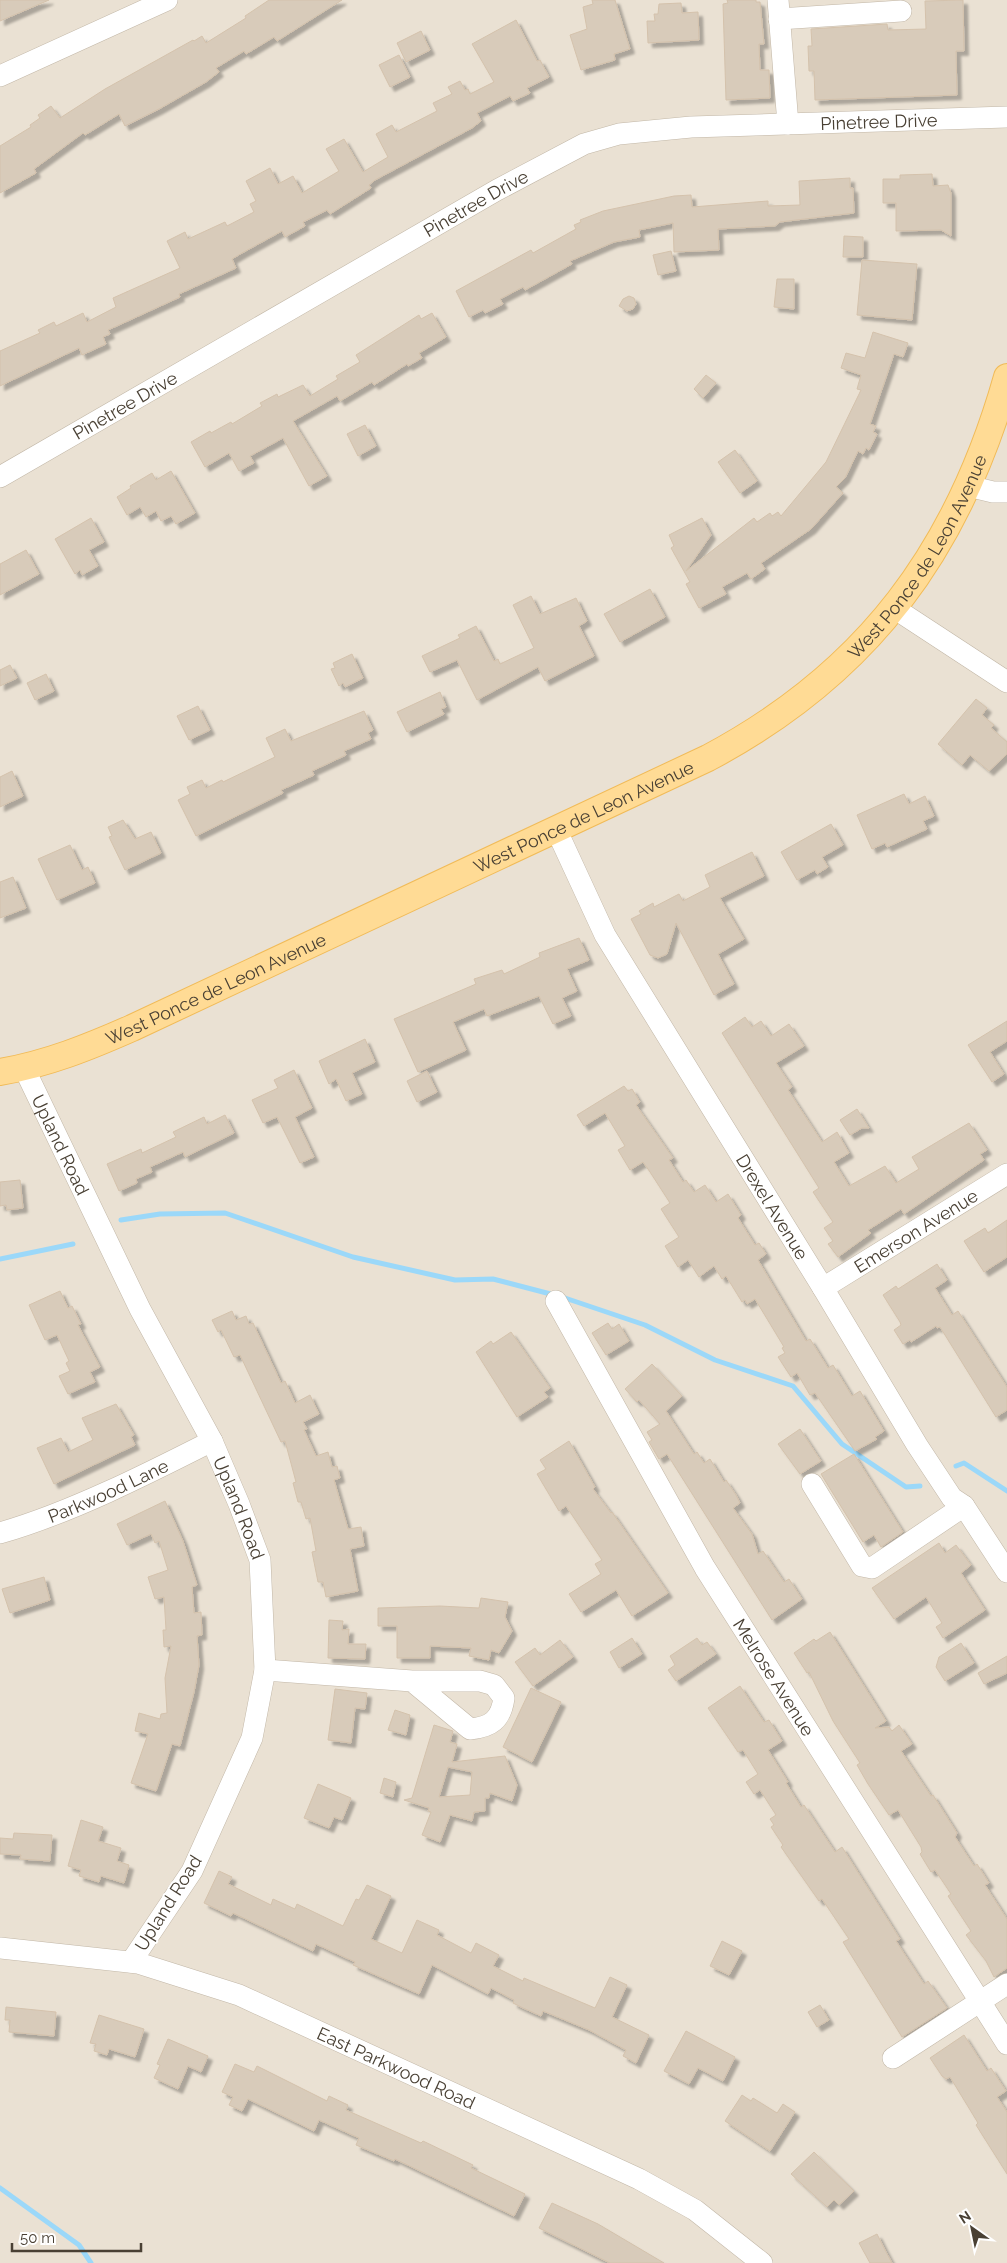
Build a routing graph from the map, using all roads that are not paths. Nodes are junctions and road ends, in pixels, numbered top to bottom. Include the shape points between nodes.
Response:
1 (167, 0) edge
2 (779, 9) edge
3 (901, 11) dead end
4 (0, 76) edge
5 (1007, 117) edge
6 (788, 124) junction
7 (1005, 390) edge
8 (0, 477) edge
9 (968, 486) junction
10 (1007, 492) edge
11 (894, 608) junction
12 (1007, 682) edge
13 (556, 829) junction
14 (12, 1070) edge
15 (1007, 1174) edge
16 (823, 1288) junction
17 (556, 1301) dead end
18 (212, 1441) junction
19 (812, 1484) dead end
20 (964, 1506) junction
21 (0, 1533) edge
22 (1007, 1572) edge
23 (265, 1670) junction
24 (412, 1681) dead end
25 (0, 1948) edge
26 (131, 1962) junction
27 (1007, 1984) edge
28 (980, 2002) junction
29 (1007, 2044) edge
30 (893, 2058) dead end
31 (762, 2263) edge

1 - 4 street
2 - 3 street
2 - 6 street
5 - 6 street, Pinetree Drive
6 - 8 street, Pinetree Drive via 641,131 584,144 497,190
7 - 9 main road, West Ponce de Leon Avenue
9 - 10 street
9 - 11 main road, West Ponce de Leon Avenue via 937,548
11 - 12 street
11 - 13 main road, West Ponce de Leon Avenue via 837,669 773,720 708,758
13 - 14 main road, West Ponce de Leon Avenue via 106,1039 65,1056
13 - 16 street, Drexel Avenue via 605,935
14 - 18 street, Upland Road
15 - 16 street, Emerson Avenue
16 - 20 street, Drexel Avenue via 917,1445 952,1498
17 - 28 street, Melrose Avenue via 705,1568
18 - 21 street, Parkwood Lane via 93,1497
18 - 23 street, Upland Road via 260,1560
19 - 20 street via 862,1566 872,1568
20 - 22 street, Drexel Avenue
23 - 24 street
23 - 26 street, Upland Road via 252,1738 192,1871
25 - 26 street, East Parkwood Road
26 - 31 street, East Parkwood Road via 240,1995 568,2145 695,2210
27 - 28 street
28 - 29 street, Melrose Avenue
28 - 30 street

